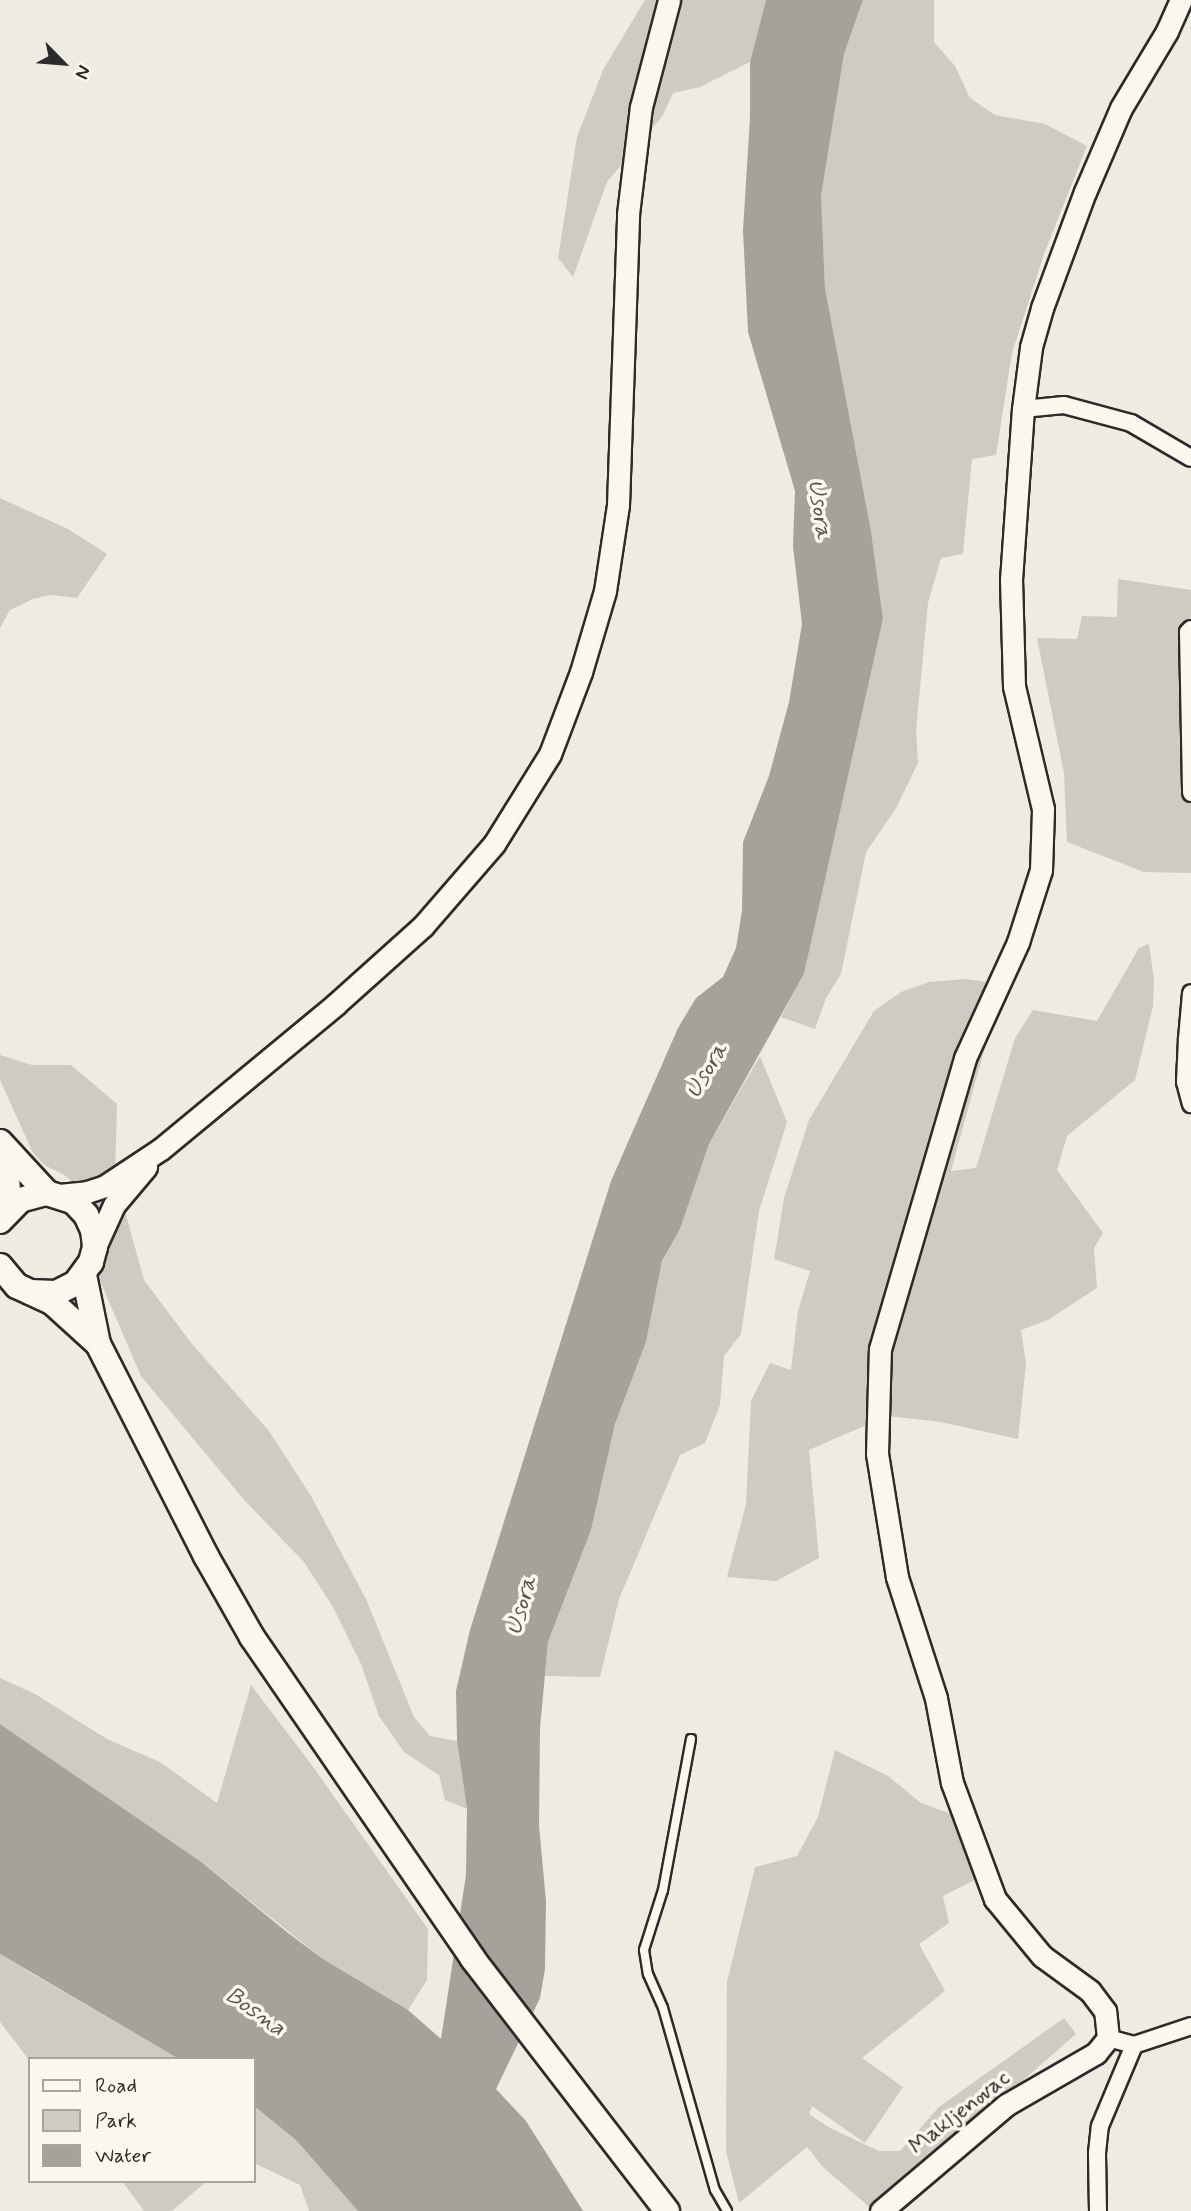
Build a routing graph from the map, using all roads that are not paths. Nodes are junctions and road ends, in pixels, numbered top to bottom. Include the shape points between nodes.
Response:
1 (669, 0) edge
2 (1181, 0) edge
3 (1023, 409) junction
4 (1191, 458) edge
5 (1191, 629) edge
6 (1191, 793) edge
7 (1191, 993) edge
8 (1189, 1037) edge
9 (1191, 1104) edge
10 (0, 1142) edge
11 (161, 1149) junction
12 (0, 1151) edge
13 (53, 1194) junction
14 (4, 1214) edge
15 (95, 1247) junction
16 (0, 1266) edge
17 (84, 1275) junction
18 (30, 1292) junction
19 (99, 1344) junction
20 (691, 1739) dead end
21 (1191, 2026) edge
22 (1108, 2038) junction
23 (1134, 2045) junction
24 (886, 2209) edge
25 (667, 2211) edge
26 (727, 2211) edge
27 (1098, 2211) edge

1 - 11 street via 640,107 628,214 618,505 605,591 550,754 494,844 423,926 337,1004
2 - 3 street via 1121,108 1085,192 1042,308 1031,347
3 - 4 street via 1064,405 1131,424
3 - 22 street via 1011,580 1014,686 1043,809 1041,870 1018,942 965,1058 880,1349 877,1454 897,1577 936,1698 952,1783 995,1899 1042,1956 1090,1990 1105,2011
5 - 6 street
7 - 8 street
8 - 9 street via 1185,1082
10 - 13 main road
11 - 13 street via 105,1186
11 - 15 street via 114,1205
12 - 14 main road via 6,1177
13 - 14 main road via 33,1194
13 - 15 main road via 74,1202 86,1214
15 - 17 main road
16 - 18 main road via 17,1286
17 - 18 main road via 56,1293
17 - 19 main road
18 - 19 main road via 53,1303
19 - 25 main road via 206,1556 278,1679 473,1959
20 - 26 lane via 663,1889 644,1950 715,2190
21 - 23 street
22 - 23 street
22 - 24 street, Makljenovac via 1096,2053 1006,2105
23 - 27 street via 1100,2126

